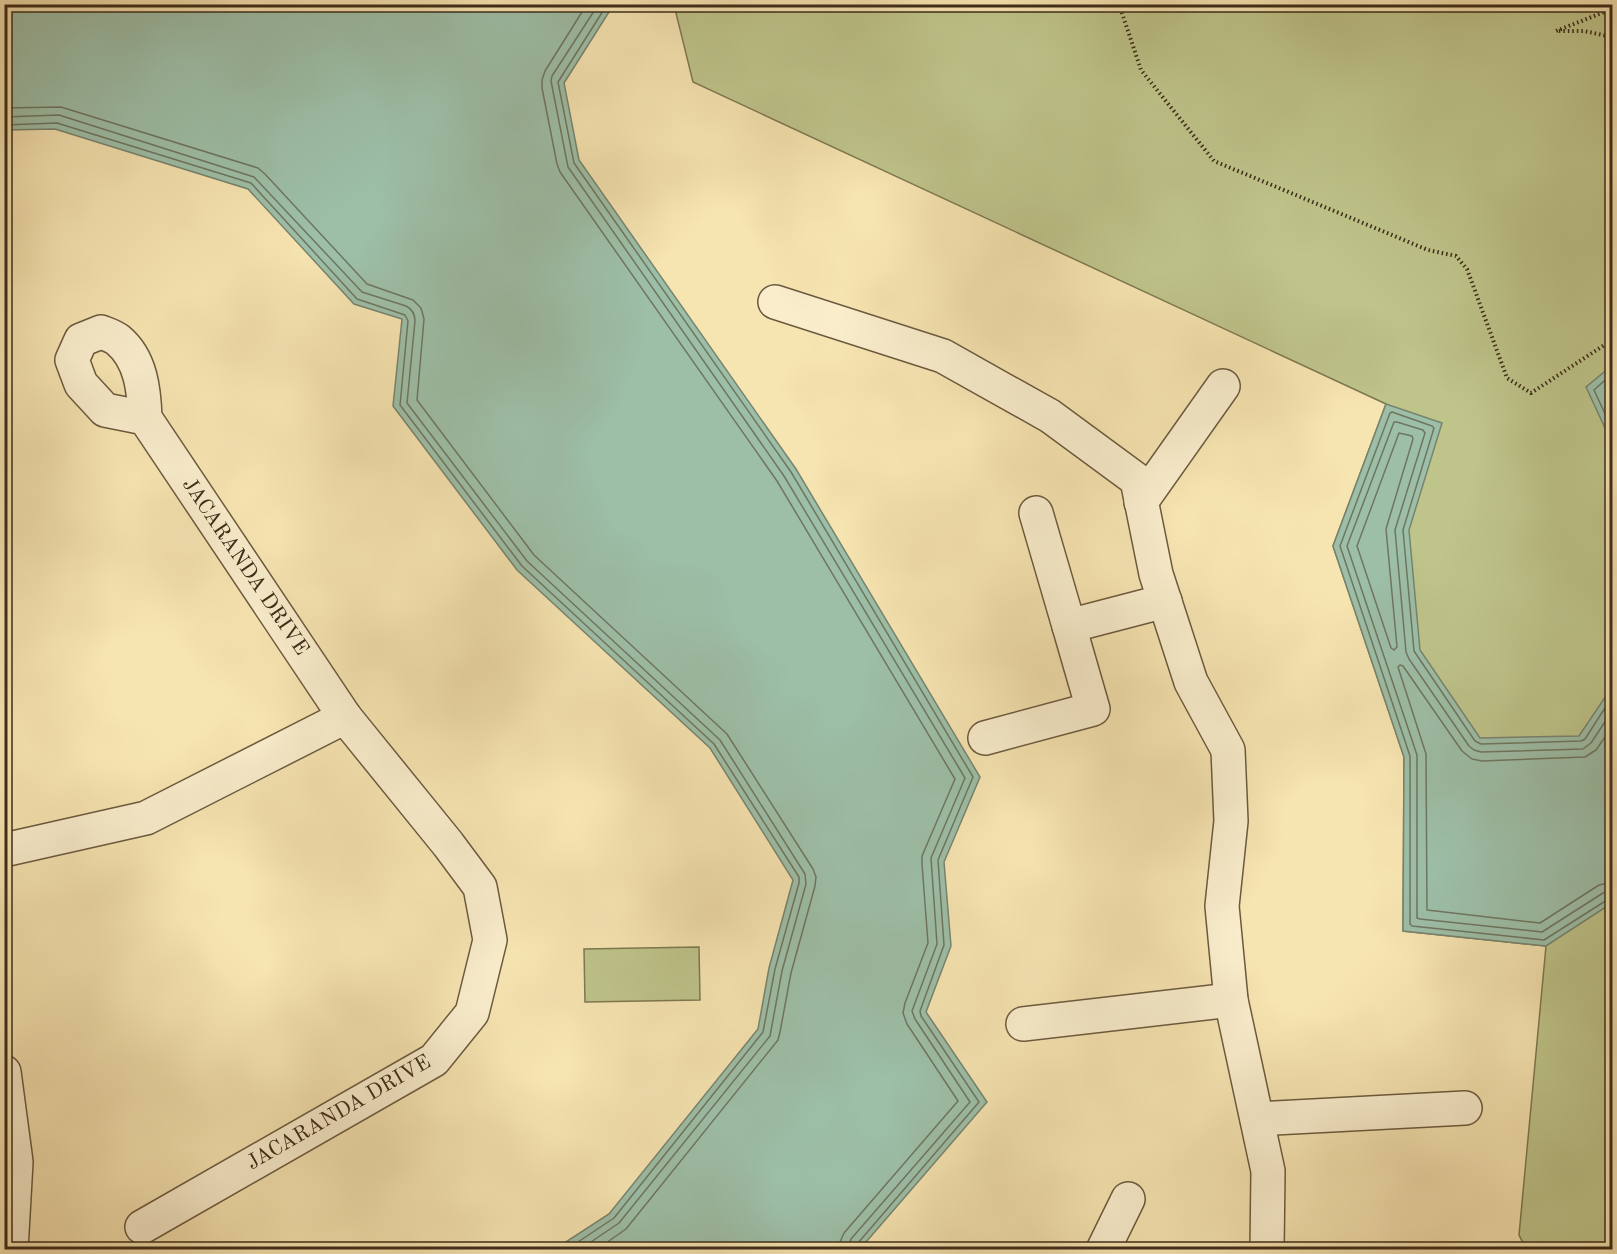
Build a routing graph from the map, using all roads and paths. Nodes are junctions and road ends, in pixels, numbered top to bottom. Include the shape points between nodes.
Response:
1 (1119, 4) edge
2 (1612, 9) edge
3 (1612, 37) edge
4 (775, 302) dead end
5 (1612, 340) edge
6 (1223, 386) dead end
7 (145, 418) dead end
8 (1141, 502) junction
9 (1036, 513) dead end
10 (1165, 601) junction
11 (1070, 626) junction
12 (345, 717) junction
13 (985, 738) dead end
14 (4, 850) edge
15 (1231, 1000) junction
16 (1023, 1024) dead end
17 (4, 1072) edge
18 (1465, 1108) dead end
19 (1257, 1119) junction
20 (1128, 1199) dead end
21 (141, 1227) dead end
22 (11, 1250) edge
23 (1103, 1250) edge
24 (1267, 1250) edge

1 - 5 path via 1141,70 1215,161 1428,250 1456,256 1467,269 1507,378 1531,393
2 - 3 path via 1556,31
4 - 8 street via 943,356 1050,416 1137,480
6 - 8 street
7 - 12 street, JACARANDA DRIVE
8 - 10 street
9 - 11 street
10 - 11 street
10 - 15 street via 1191,682 1228,750 1231,821 1222,906
11 - 13 street via 1093,709
12 - 14 street via 146,818
12 - 21 street, JACARANDA DRIVE via 480,887 490,940 472,1013 434,1060
15 - 16 street
15 - 19 street
17 - 22 street via 16,1162
18 - 19 street
19 - 24 street via 1268,1171
20 - 23 street

